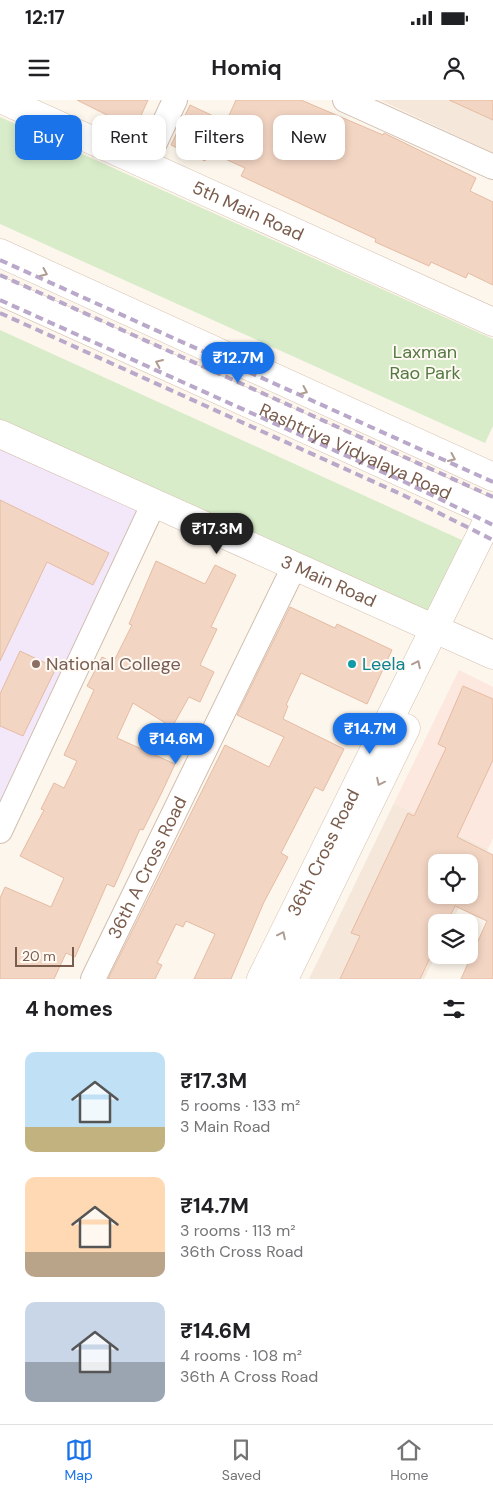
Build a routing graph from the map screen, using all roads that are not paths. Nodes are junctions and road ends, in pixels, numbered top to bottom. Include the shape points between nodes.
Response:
1 (4, 100) edge
2 (175, 100) edge
3 (346, 100) edge
4 (145, 164) junction
5 (493, 167) edge
6 (0, 252) edge
7 (0, 291) edge
8 (493, 322) edge
9 (0, 434) edge
10 (493, 477) edge
11 (154, 503) junction
12 (492, 512) edge
13 (493, 549) edge
14 (294, 567) junction
15 (443, 632) junction
16 (493, 655) edge
17 (0, 830) edge
18 (93, 979) edge
19 (261, 979) edge
20 (284, 979) edge

1 - 4 main road, 5th Main Road
2 - 4 street
3 - 5 street
4 - 8 main road, 5th Main Road
6 -> 10 main road, Rashtriya Vidyalaya Road
12 -> 7 main road, Rashtriya Vidyalaya Road
9 - 11 main road, 3 Main Road
11 - 14 main road, 3 Main Road
11 - 17 street
12 - 15 main road, 36th Cross Road
13 - 15 main road, 36th Cross Road
14 - 15 main road, 3 Main Road
14 - 18 street, 36th A Cross Road
15 - 16 main road, 3 Main Road
19 -> 15 main road, 36th Cross Road
15 -> 20 main road, 36th Cross Road

